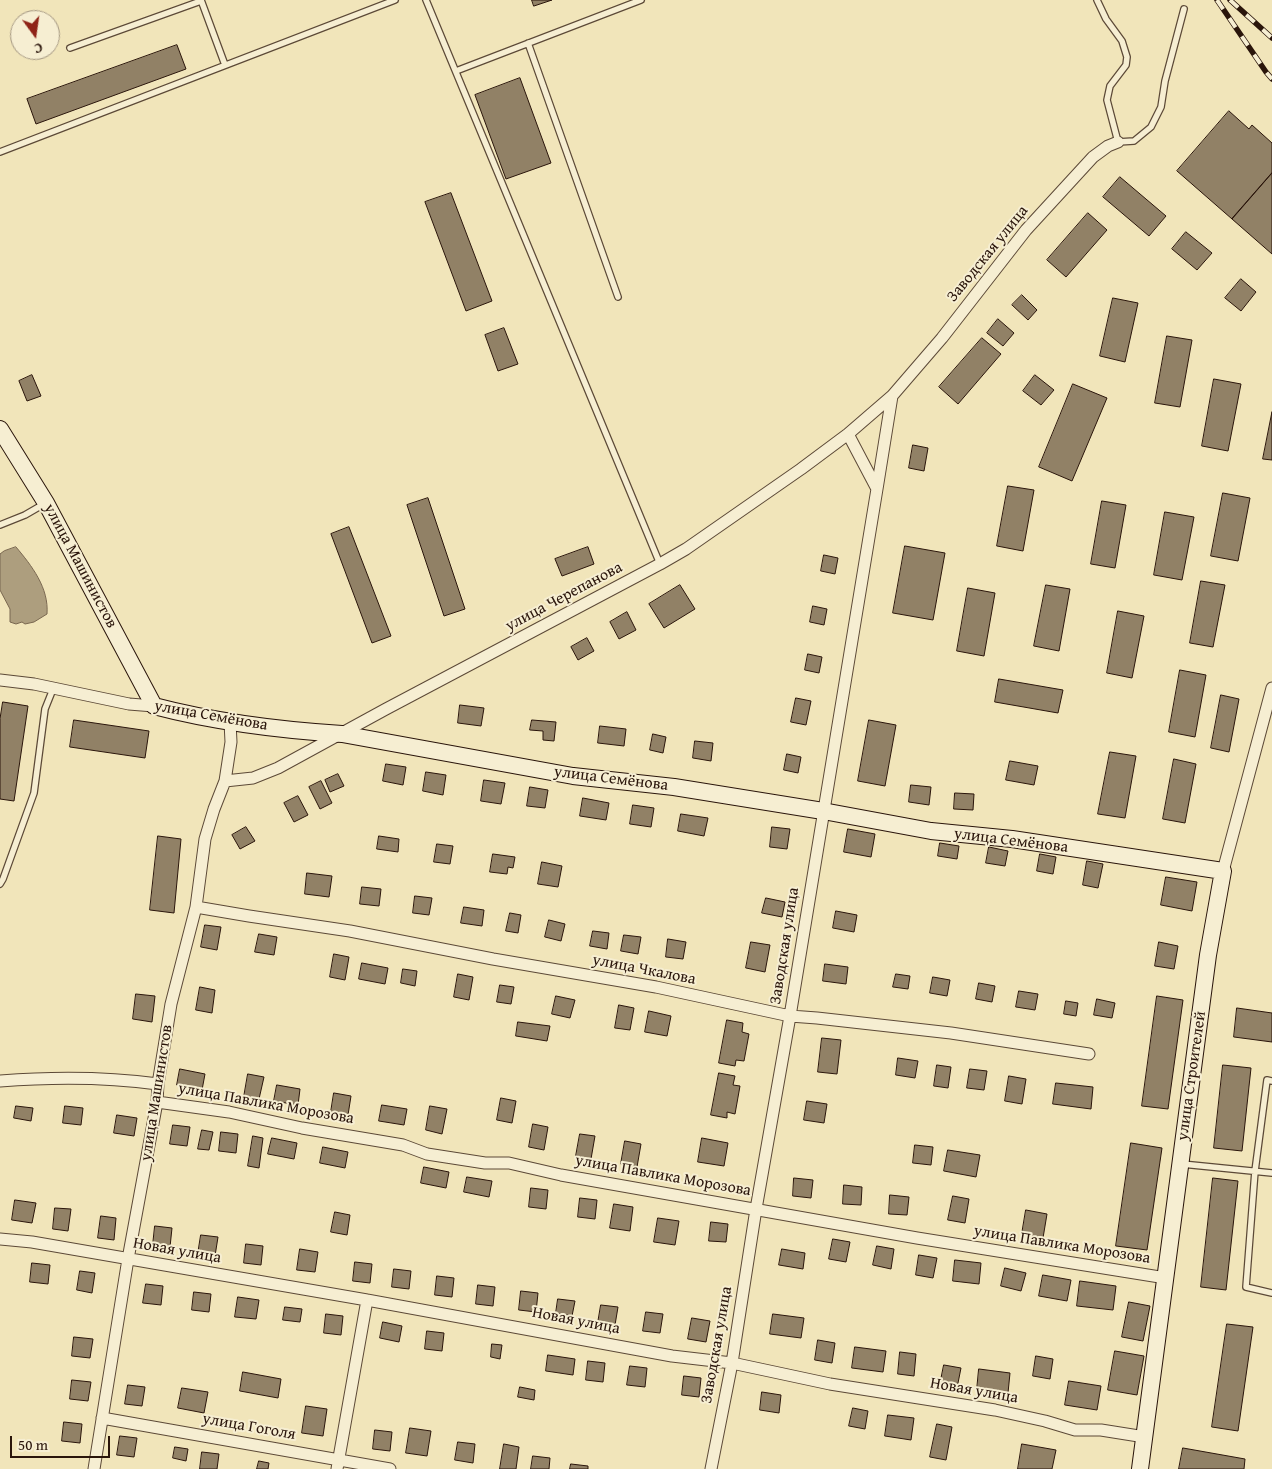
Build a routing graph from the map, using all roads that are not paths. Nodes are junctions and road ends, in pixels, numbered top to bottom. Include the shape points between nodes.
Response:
1 (201, 0) edge
2 (395, 0) edge
3 (426, 0) edge
4 (641, 0) edge
5 (1097, 0) edge
6 (1184, 9) dead end
7 (528, 43) junction
8 (70, 48) dead end
9 (225, 65) junction
10 (456, 71) junction
11 (1118, 142) junction
12 (0, 152) edge
13 (618, 297) dead end
14 (892, 396) junction
15 (0, 429) edge
16 (848, 434) junction
17 (877, 489) junction
18 (46, 503) junction
19 (0, 525) edge
20 (660, 564) junction
21 (0, 680) edge
22 (1272, 688) edge
23 (53, 689) junction
24 (154, 706) junction
25 (230, 722) junction
26 (342, 734) junction
27 (226, 781) junction
28 (823, 811) junction
29 (1223, 872) junction
30 (0, 884) edge
31 (196, 907) junction
32 (790, 1016) junction
33 (1089, 1054) dead end
34 (0, 1081) edge
35 (1272, 1081) edge
36 (158, 1084) junction
37 (157, 1102) junction
38 (1180, 1164) junction
39 (1256, 1171) junction
40 (1272, 1172) edge
41 (756, 1209) junction
42 (0, 1239) edge
43 (128, 1259) junction
44 (1166, 1278) junction
45 (1272, 1293) edge
46 (367, 1300) junction
47 (732, 1363) junction
48 (102, 1418) junction
49 (1145, 1437) junction
50 (338, 1464) edge
51 (94, 1469) edge
52 (390, 1469) edge
53 (710, 1469) edge
54 (1140, 1469) edge

1 - 8 lane
1 - 9 lane
2 - 9 lane
3 - 10 lane
4 - 7 lane
5 - 11 lane via 1122,41 1127,57 1126,65 1110,86 1107,100
6 - 11 lane via 1161,107 1150,127 1134,141
7 - 10 lane
7 - 13 lane
9 - 12 lane
10 - 20 lane
11 - 14 street, Заводская улица via 1093,157 1026,230
14 - 16 street, улица Черепанова
14 - 17 street, Заводская улица
15 - 18 street, улица Машинистов
16 - 17 street
16 - 20 street, улица Черепанова via 802,469
17 - 28 street, Заводская улица
18 - 19 lane
18 - 24 street, улица Машинистов
20 - 26 street, улица Черепанова
21 - 23 street, улица Семёнова
22 - 29 street, улица Строителей
23 - 24 street, улица Семёнова
23 - 30 lane via 45,709 34,793
24 - 25 street, улица Семёнова
25 - 26 street, улица Семёнова
25 - 27 street, улица Машинистов
26 - 27 street, улица Черепанова via 278,768 253,778
26 - 28 street, улица Семёнова via 572,776 674,787
27 - 31 street, улица Машинистов via 205,839
28 - 29 street, улица Семёнова via 931,831 1012,839
28 - 32 street, Заводская улица
29 - 38 street, улица Строителей via 1208,955
31 - 32 street, улица Чкалова via 350,931 656,987
31 - 36 street, улица Машинистов via 171,1004
32 - 33 street, улица Чкалова via 952,1033
32 - 41 street, Заводская улица
34 - 36 street, улица Павлика Морозова via 50,1078
35 - 39 lane via 1267,1080
36 - 37 street, улица Машинистов
37 - 41 street, улица Павлика Морозова via 403,1145 427,1154 485,1163 509,1163
37 - 43 street, улица Машинистов
38 - 39 lane
38 - 44 street, улица Строителей
39 - 40 lane
39 - 45 lane via 1246,1287
41 - 44 street, улица Павлика Морозова
41 - 47 street, Заводская улица
42 - 43 street, Новая улица
43 - 46 street, Новая улица
43 - 48 street, улица Машинистов
44 - 49 street, улица Строителей
46 - 47 street, Новая улица via 672,1356
46 - 50 street
47 - 49 street, Новая улица via 830,1384 995,1410 1075,1430 1101,1430
47 - 53 street, Заводская улица
48 - 50 street, улица Гоголя
48 - 51 street, улица Машинистов
49 - 54 street, улица Строителей
50 - 52 street, улица Гоголя

